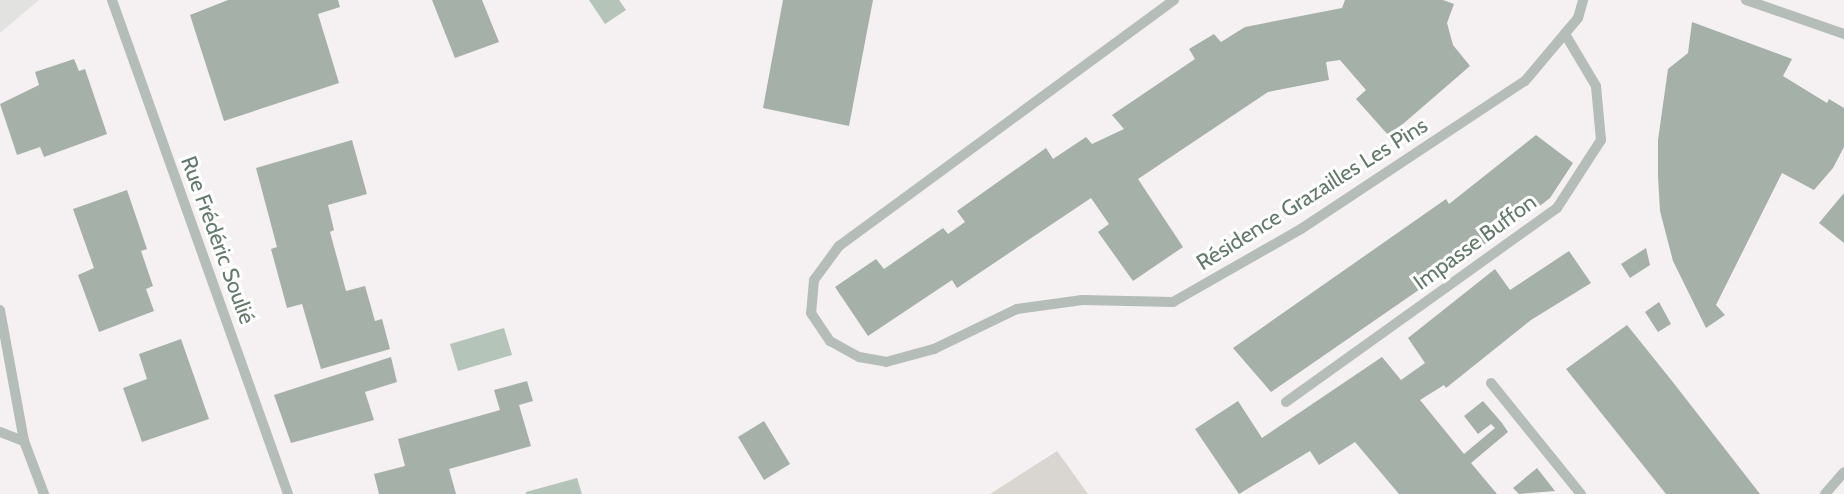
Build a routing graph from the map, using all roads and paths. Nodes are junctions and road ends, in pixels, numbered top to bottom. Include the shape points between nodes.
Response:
1 (112, 0) edge
2 (1174, 0) edge
3 (1583, 0) edge
4 (1746, 0) edge
5 (1565, 34) junction
6 (1844, 34) edge
7 (0, 310) edge
8 (1491, 383) dead end
9 (1286, 402) dead end
10 (0, 432) edge
11 (24, 441) junction
12 (1844, 472) edge
13 (44, 494) edge
14 (288, 494) edge
15 (1581, 494) edge
16 (1825, 494) edge

1 - 14 street, Rue Frédéric Soulié
2 - 5 street, Résidence Grazailles Les Pins via 839,246 813,280 811,313 830,341 859,357 886,362 934,349 1017,309 1082,300 1173,302 1301,229 1525,81
3 - 5 street, Résidence Grazailles Les Pins via 1578,18
4 - 6 street
5 - 9 street, Impasse Buffon via 1596,86 1601,140 1557,208
7 - 11 street
8 - 15 street
10 - 11 street
11 - 13 street
12 - 16 street

